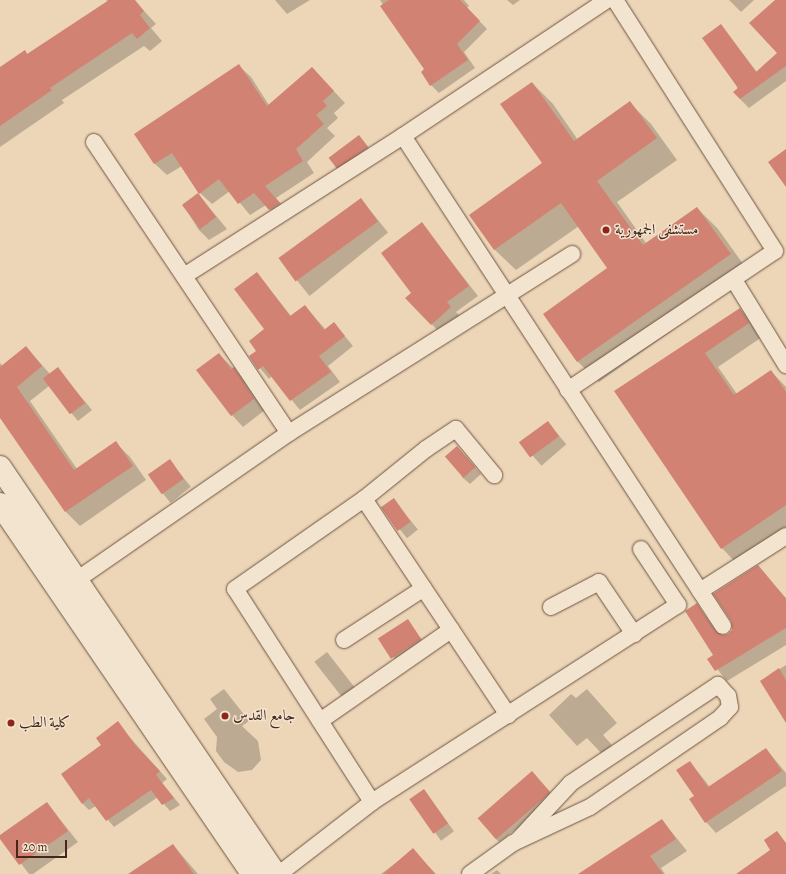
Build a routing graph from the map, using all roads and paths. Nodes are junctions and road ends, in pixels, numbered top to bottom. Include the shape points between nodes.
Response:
1 (607, 0) edge
2 (615, 0) edge
3 (403, 136) junction
4 (94, 142) dead end
5 (572, 254) dead end
6 (184, 276) junction
7 (734, 280) junction
8 (506, 295) junction
9 (786, 365) edge
10 (568, 390) junction
11 (289, 433) junction
12 (0, 467) edge
13 (494, 475) dead end
14 (364, 499) junction
15 (0, 504) edge
16 (786, 536) edge
17 (641, 550) dead end
18 (78, 580) junction
19 (424, 588) junction
20 (60, 591) junction
21 (700, 591) junction
22 (551, 607) dead end
23 (723, 626) dead end
24 (451, 630) junction
25 (634, 634) junction
26 (344, 640) dead end
27 (508, 715) junction
28 (320, 721) junction
29 (372, 802) junction
30 (518, 840) junction
31 (252, 874) edge
32 (277, 874) edge
33 (470, 874) edge

1 - 3 street
2 - 7 street via 775,251
3 - 6 street
3 - 8 street
4 - 6 street
5 - 8 street
6 - 11 street
7 - 9 street
7 - 10 street
8 - 10 street
8 - 11 street
10 - 21 street
11 - 18 street
12 - 18 main road
13 - 14 street via 456,429 426,449
14 - 19 street
14 - 28 street via 234,589
15 - 20 main road
16 - 21 street
17 - 25 street via 678,605
18 - 20 main road
18 - 32 main road
19 - 24 street
19 - 26 street
20 - 31 main road
21 - 23 street
22 - 25 street via 599,582
24 - 27 street
24 - 28 street
25 - 27 street
27 - 29 street
28 - 29 street
29 - 32 street
30 - 30 street via 590,807 720,718 730,707 728,696 718,685 571,783
30 - 33 street

